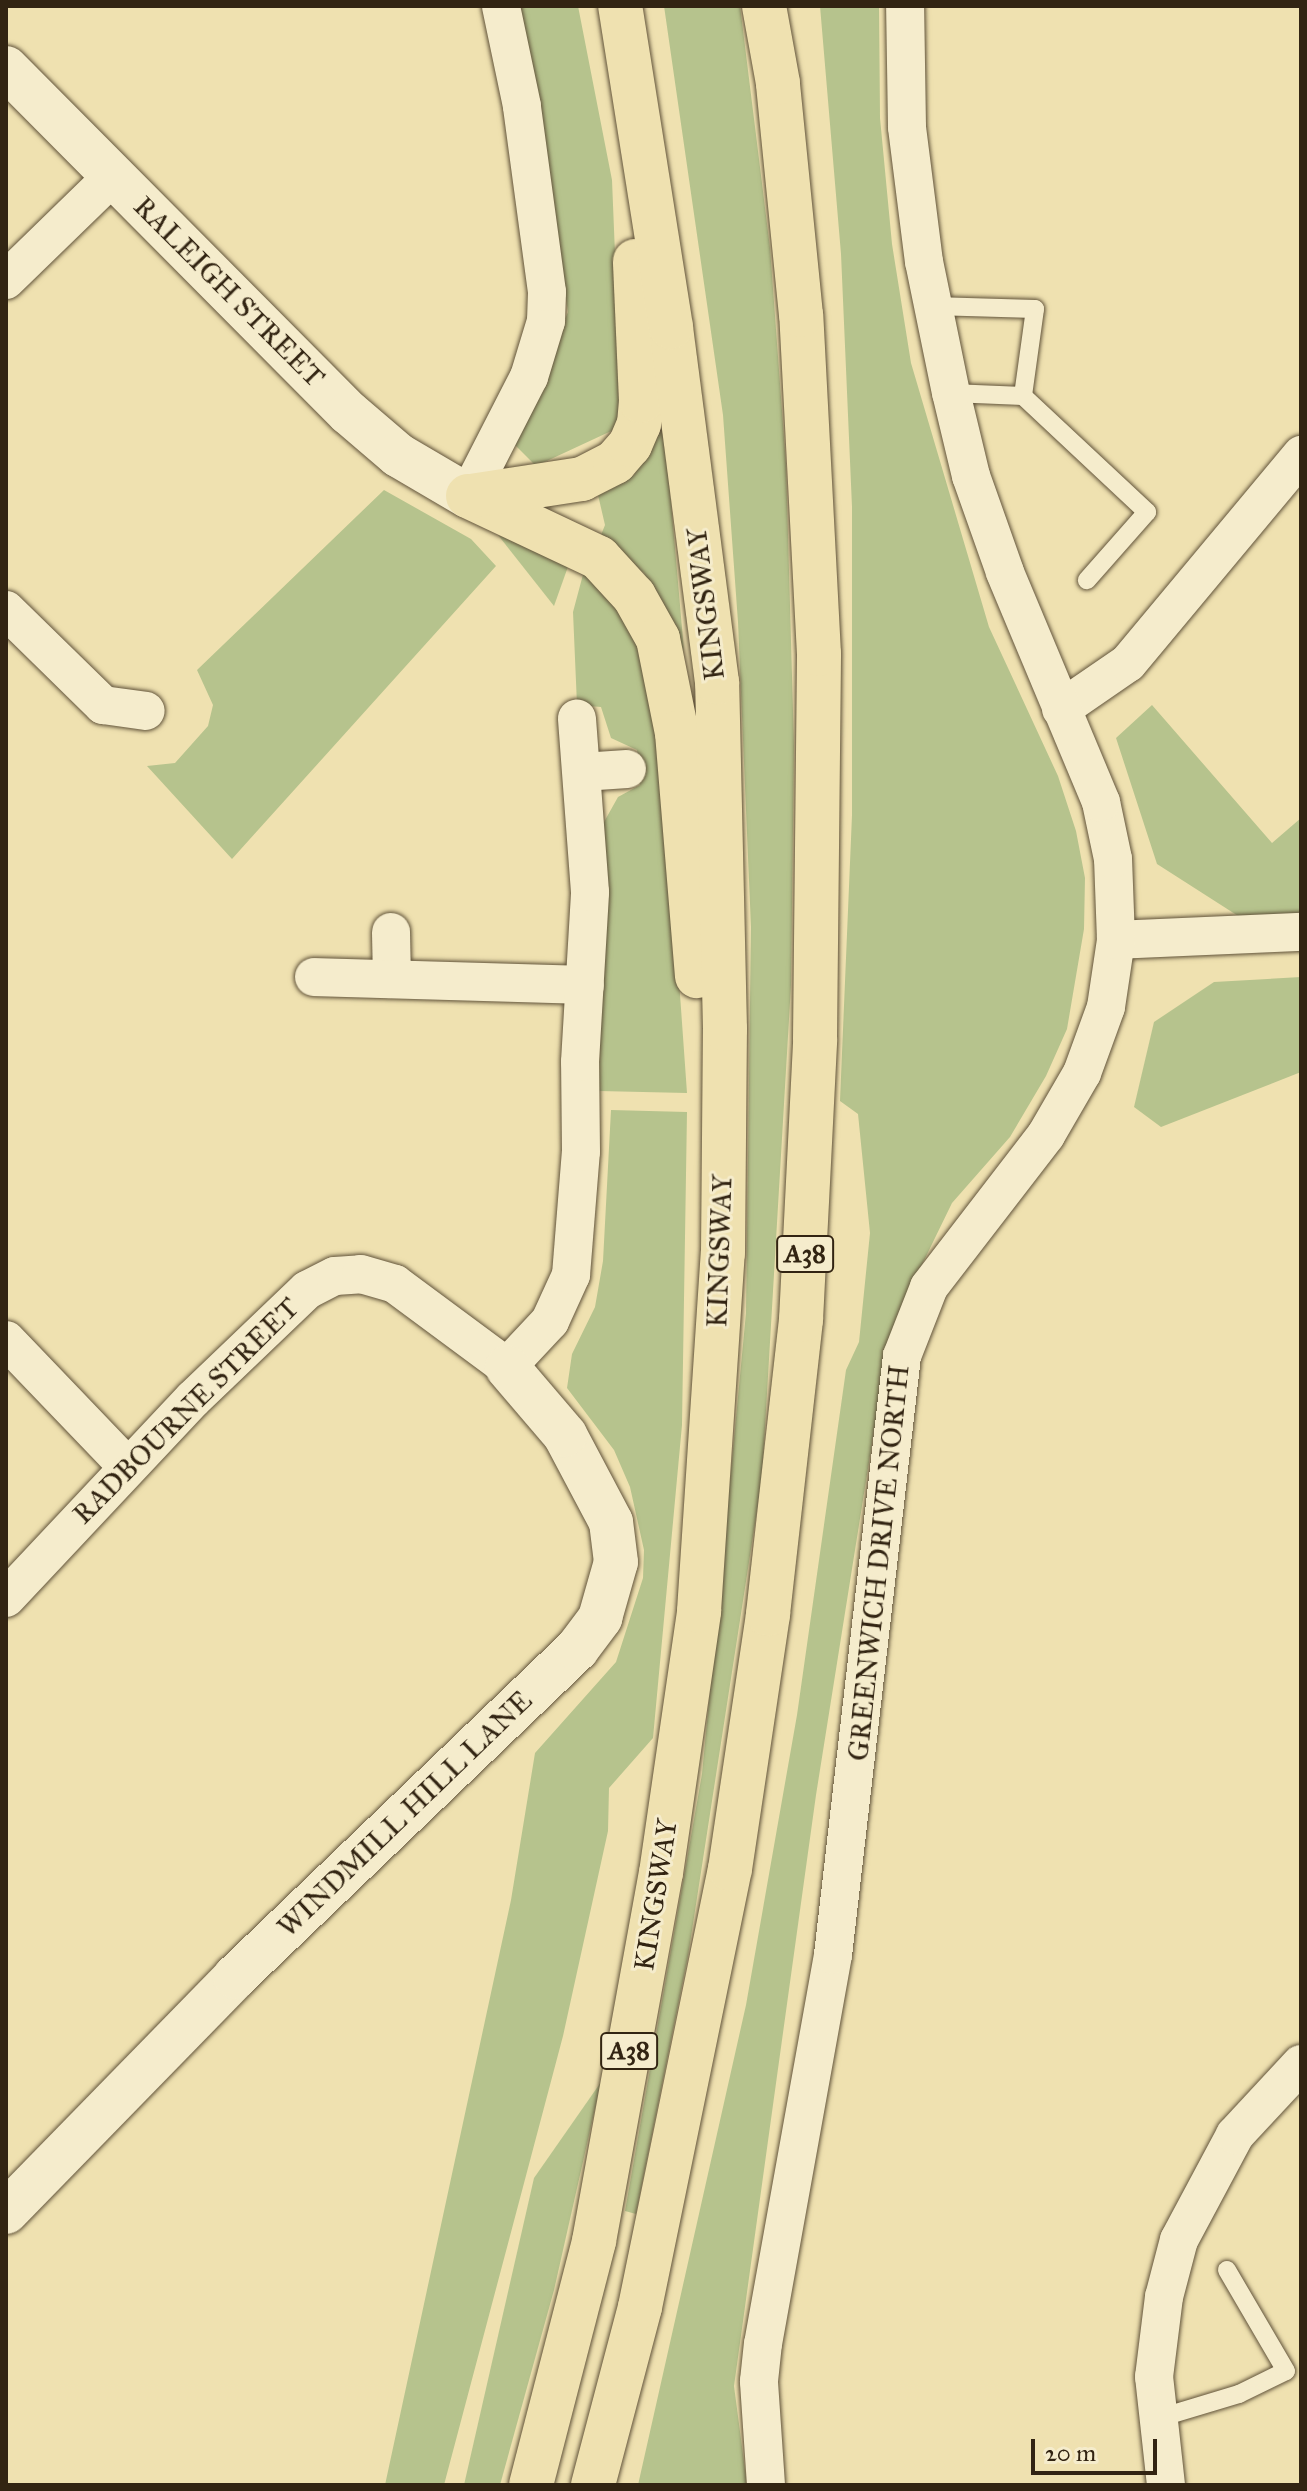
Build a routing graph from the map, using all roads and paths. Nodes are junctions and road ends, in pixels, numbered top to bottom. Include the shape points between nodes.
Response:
1 (501, 6) edge
2 (620, 6) edge
3 (764, 6) edge
4 (778, 6) edge
5 (905, 6) edge
6 (630, 63) junction
7 (6, 68) edge
8 (778, 83) junction
9 (113, 176) junction
10 (6, 280) edge
11 (933, 306) junction
12 (951, 393) junction
13 (1023, 396) junction
14 (1301, 455) edge
15 (468, 496) junction
16 (1087, 580) dead end
17 (6, 610) edge
18 (1061, 709) junction
19 (146, 711) dead end
20 (577, 718) dead end
21 (627, 769) dead end
22 (582, 772) junction
23 (391, 932) dead end
24 (1301, 932) edge
25 (1116, 940) junction
26 (314, 977) dead end
27 (392, 979) junction
28 (585, 985) junction
29 (723, 1253) junction
30 (6, 1340) edge
31 (507, 1367) junction
32 (127, 1466) junction
33 (6, 1598) edge
34 (1301, 2064) edge
35 (6, 2212) edge
36 (1227, 2270) dead end
37 (1156, 2419) junction
38 (531, 2485) edge
39 (593, 2485) edge
40 (766, 2485) edge
41 (1166, 2485) edge

1 - 15 street via 522,106 547,292 540,353
2 - 6 highway, KINGSWAY / A38
3 - 8 highway, A38
4 - 8 highway
5 - 11 street, GREENWICH DRIVE NORTH via 907,127
6 - 15 highway via 629,184 642,360 639,424 615,462 596,474 558,487
6 - 29 highway, KINGSWAY / A38 via 717,682 725,1029
7 - 9 street, RALEIGH STREET
8 - 39 highway, A38 via 801,315 819,654 815,1039 801,1320 768,1614 730,1869 640,2307
9 - 10 street
9 - 15 street, RALEIGH STREET via 349,413 398,455
11 - 12 street, GREENWICH DRIVE NORTH
11 - 13 lane via 1035,309
12 - 13 lane
12 - 18 street, GREENWICH DRIVE NORTH via 971,476
13 - 16 lane via 1147,512
14 - 18 street via 1128,663
15 - 29 highway via 599,558 634,596 658,639 677,733
17 - 19 street via 103,705
18 - 25 street, GREENWICH DRIVE NORTH via 1093,780 1107,828
20 - 22 street
21 - 22 street
22 - 28 street via 590,892
23 - 27 street
24 - 25 street
25 - 40 street, GREENWICH DRIVE NORTH via 1106,1007 1082,1073 1046,1135 929,1287 902,1356 833,1955 763,2344 759,2381
26 - 27 street
27 - 28 street
28 - 31 street via 571,1275 550,1321
29 - 38 highway, KINGSWAY / A38 via 699,1611 661,1873 594,2241
30 - 32 street
31 - 32 street, RADBOURNE STREET via 395,1284 361,1274 335,1276 307,1290 279,1315
31 - 35 street, WINDMILL HILL LANE via 565,1435 611,1522 616,1562 600,1618 577,1649 235,1977
32 - 33 street, RADBOURNE STREET
34 - 37 street via 1235,2135 1184,2228 1159,2330
36 - 37 lane via 1286,2371 1239,2394
37 - 41 street

